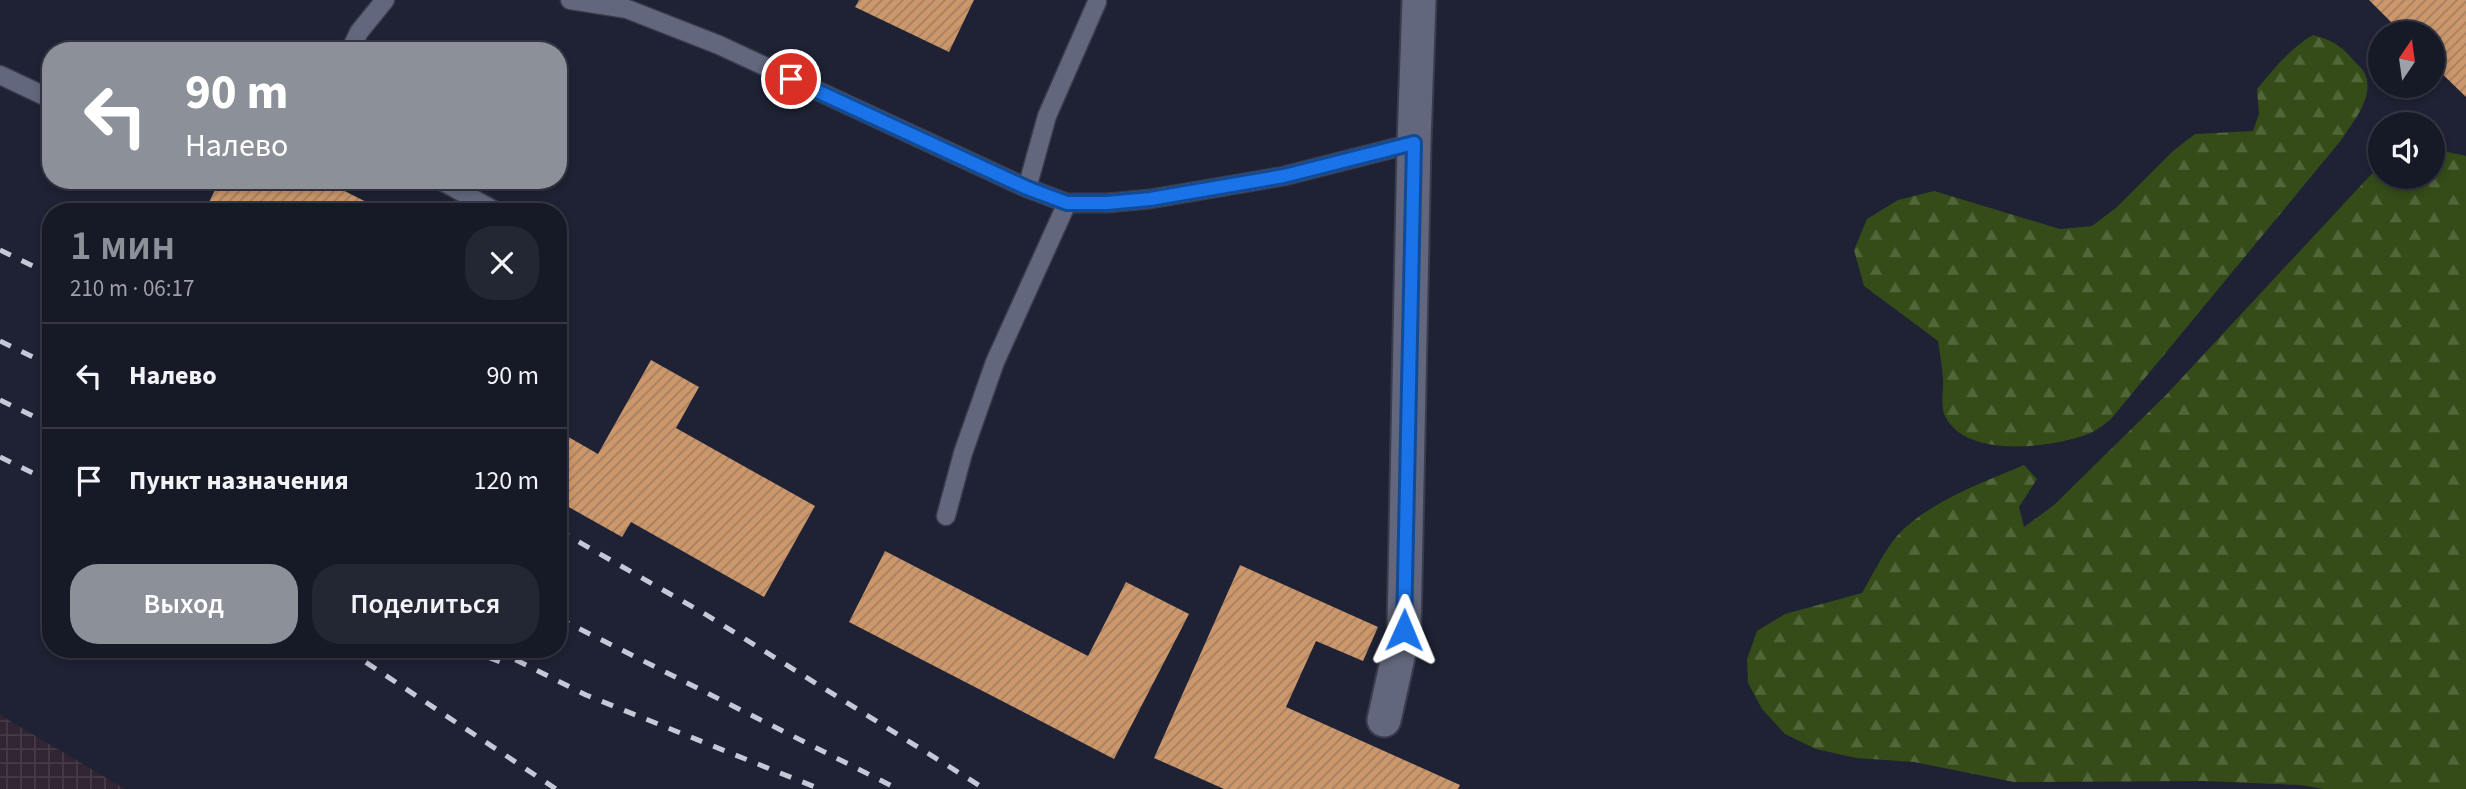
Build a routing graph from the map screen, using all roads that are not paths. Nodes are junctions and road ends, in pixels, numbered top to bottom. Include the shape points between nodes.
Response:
1 (385, 0) edge
2 (570, 0) edge
3 (1419, 0) edge
4 (1097, 2) dead end
5 (354, 42) edge
6 (0, 75) edge
7 (42, 95) edge
8 (1414, 143) junction
9 (1027, 188) junction
10 (456, 189) edge
11 (481, 203) edge
12 (1067, 203) junction
13 (946, 516) dead end
14 (1384, 720) dead end

1 - 5 lane
2 - 9 lane via 627,9 719,45
3 - 8 street
4 - 9 lane via 1047,116
6 - 7 lane
8 - 12 lane via 1284,176 1150,199
8 - 14 street via 1404,630
9 - 12 lane
10 - 11 lane
12 - 13 lane via 995,362

